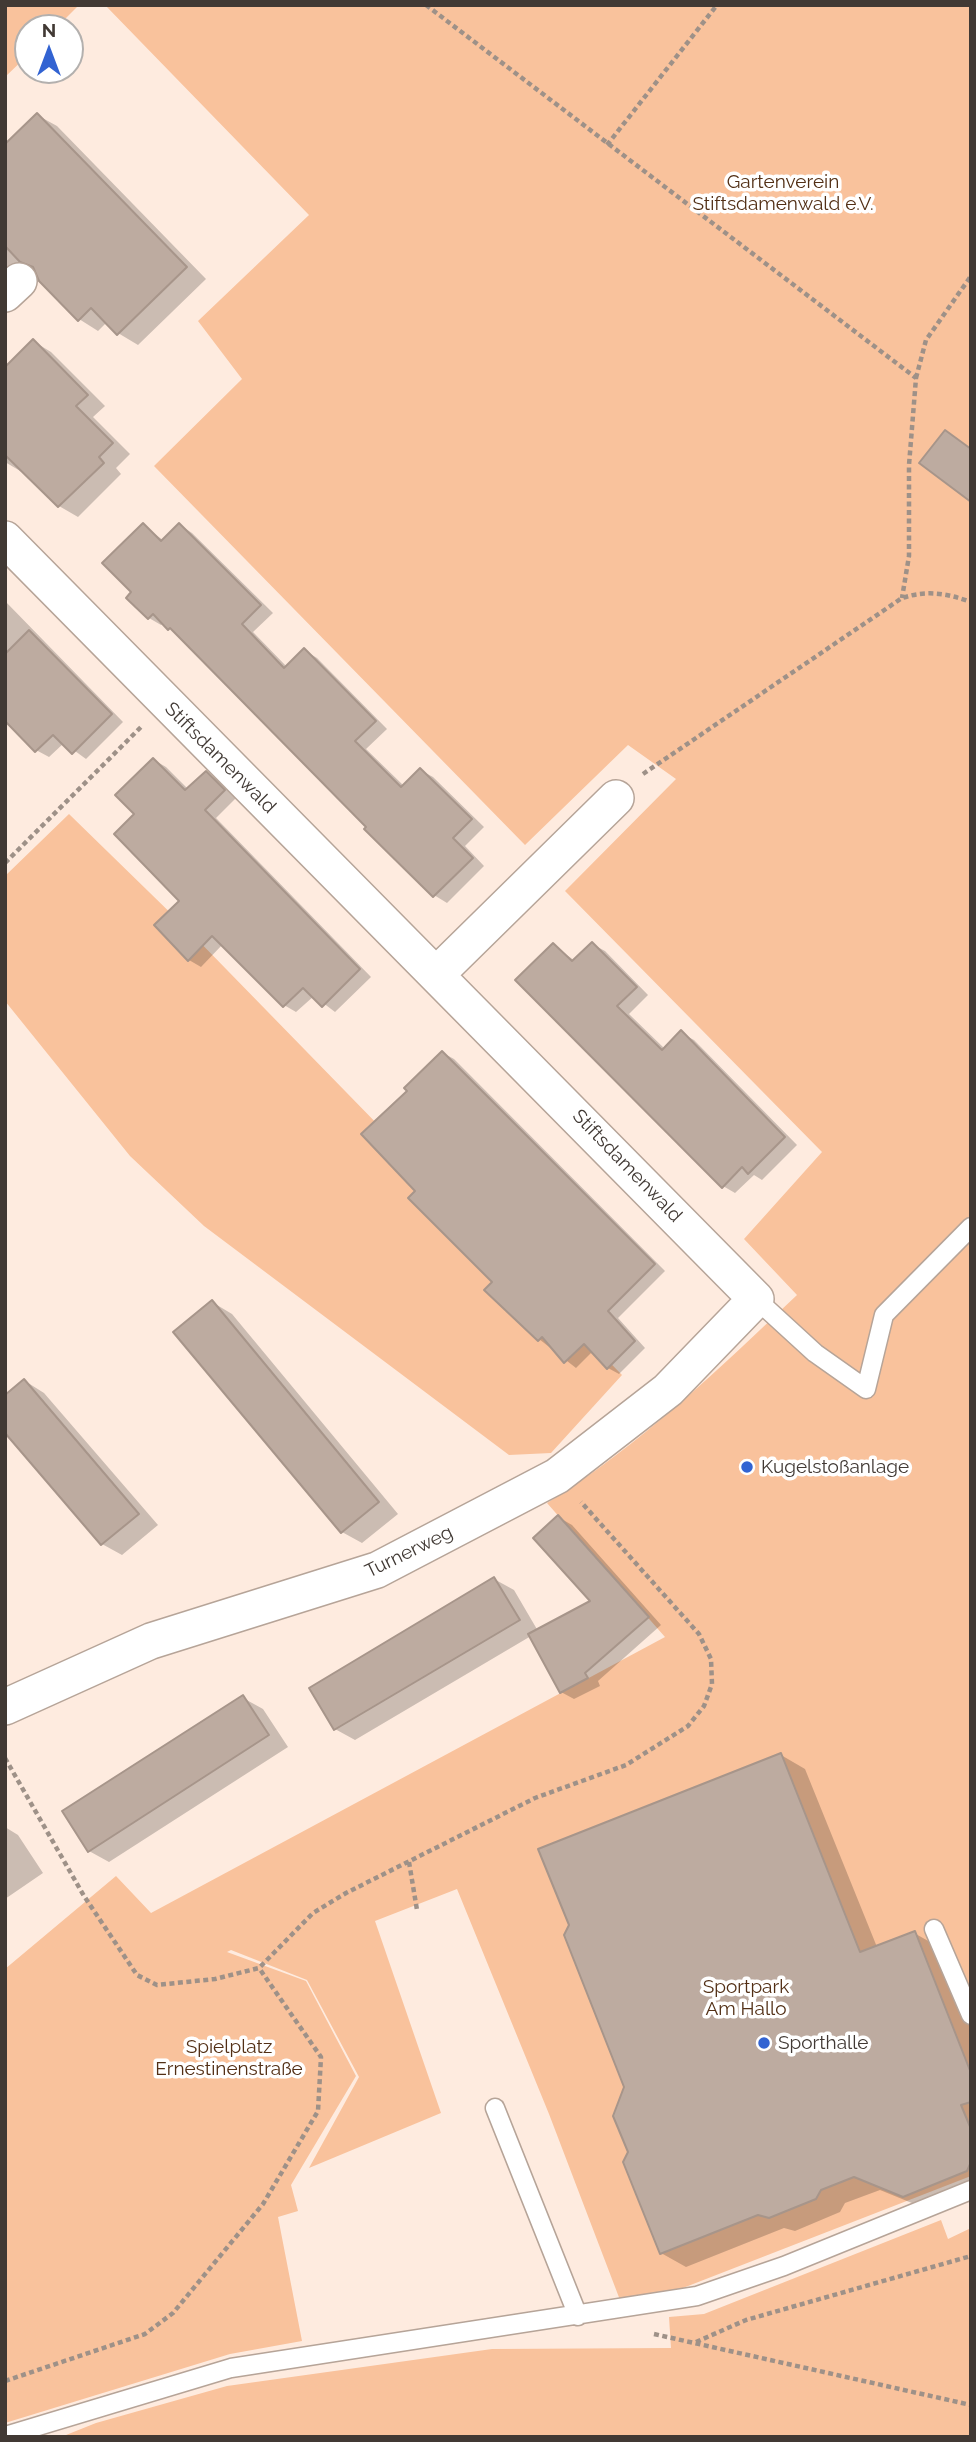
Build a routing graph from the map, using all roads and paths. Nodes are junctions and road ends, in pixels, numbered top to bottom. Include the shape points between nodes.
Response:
1 (426, 5) edge
2 (717, 5) edge
3 (607, 145) junction
4 (971, 276) edge
5 (916, 379) junction
6 (5, 538) edge
7 (902, 598) junction
8 (971, 603) edge
9 (165, 703) junction
10 (616, 798) joint
11 (5, 863) edge
12 (438, 974) junction
13 (971, 1227) edge
14 (756, 1299) junction
15 (557, 1476) junction
16 (5, 1707) edge
17 (5, 1758) edge
18 (409, 1862) junction
19 (417, 1910) dead end
20 (934, 1929) dead end
21 (259, 1968) junction
22 (971, 2015) edge
23 (495, 2108) dead end
24 (971, 2190) edge
25 (971, 2256) edge
26 (578, 2316) junction
27 (650, 2333) dead end
28 (695, 2342) junction
29 (5, 2381) edge
30 (971, 2405) edge
31 (5, 2436) edge

1 - 3 path
2 - 3 path
3 - 5 path
4 - 5 path via 926,340
5 - 7 path via 909,465 909,556
6 - 9 street, Stiftsdamenwald
7 - 8 path via 942,593
7 - 10 path via 653,766
9 - 11 path
9 - 12 street, Stiftsdamenwald
10 - 12 street
12 - 14 street, Stiftsdamenwald
13 - 14 lane via 884,1315 866,1389 815,1353
14 - 15 street, Turnerweg via 668,1390
15 - 16 street, Turnerweg via 377,1570 151,1640
15 - 18 path via 699,1634 711,1659 712,1684 704,1706 688,1726 626,1765 536,1798
17 - 21 path via 84,1896 137,1975 156,1986 172,1986
18 - 19 path
18 - 21 path via 313,1913
20 - 22 lane
21 - 29 path via 321,2057 318,2111 263,2204 173,2313 145,2334
23 - 26 lane
24 - 26 lane via 784,2266 696,2296
25 - 28 path via 746,2320
26 - 31 lane via 231,2368
27 - 28 path
28 - 30 path

